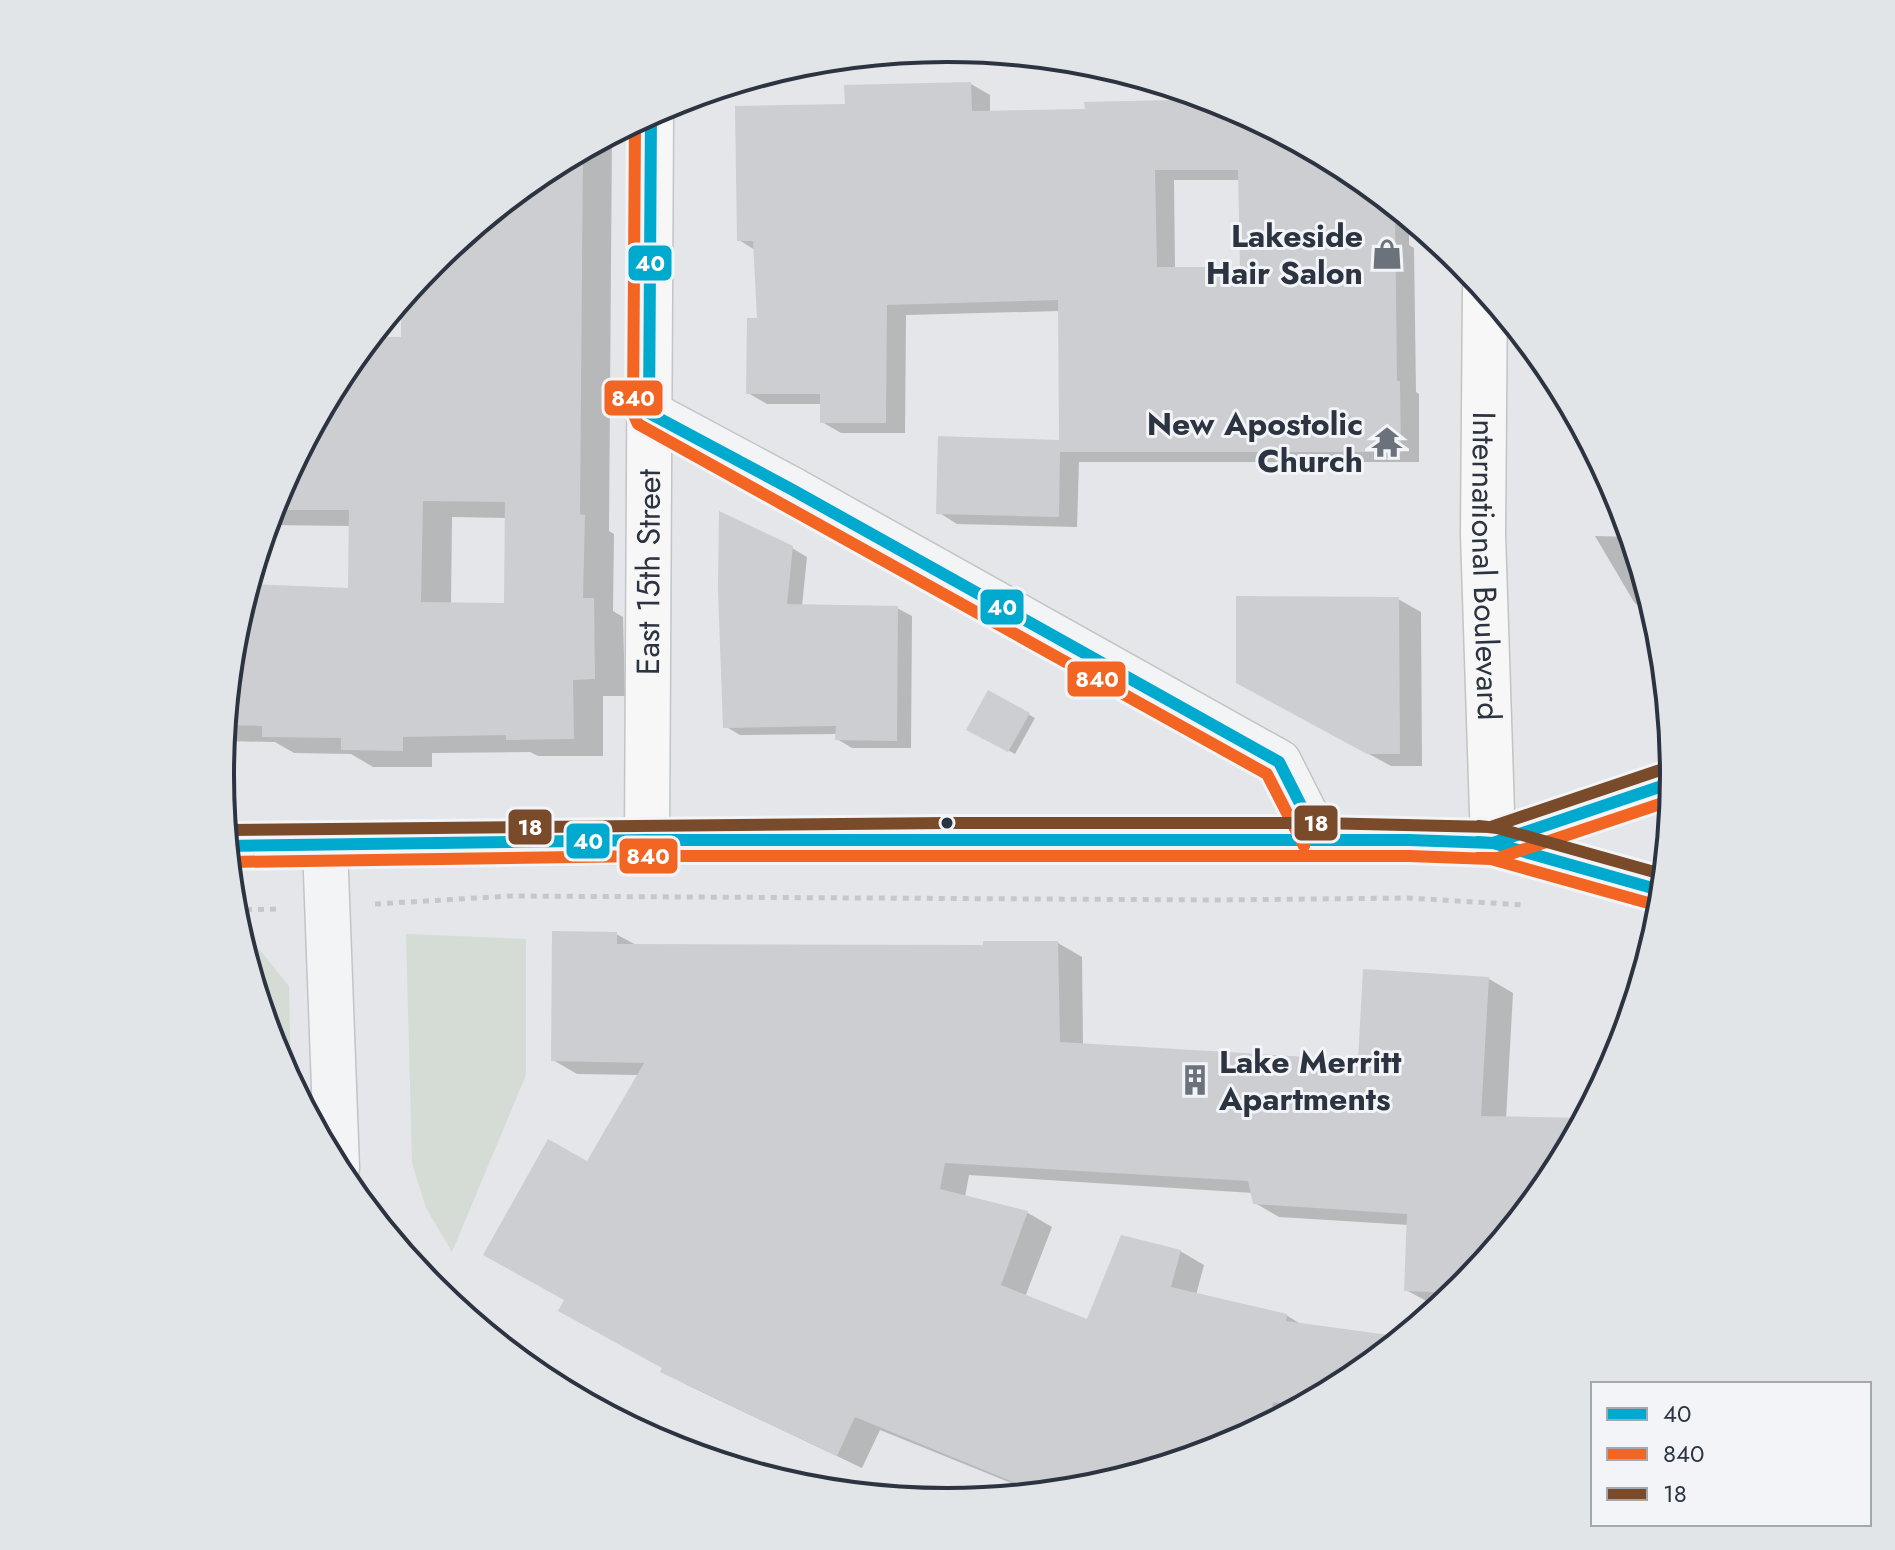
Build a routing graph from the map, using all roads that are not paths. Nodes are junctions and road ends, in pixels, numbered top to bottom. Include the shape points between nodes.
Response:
1 (651, 127) edge
2 (1485, 306) edge
3 (649, 413) junction
4 (1660, 787) edge
5 (1318, 839) junction
6 (647, 840) junction
7 (1493, 843) junction
8 (239, 846) edge
9 (325, 846) junction
10 (1651, 888) edge
11 (336, 1141) edge

1 - 3 main road, East 15th Street
2 - 7 main road, International Boulevard via 1483,534
3 - 5 street via 1279,762
3 - 6 main road, East 15th Street
4 - 7 main road
5 - 6 main road
5 - 7 main road
6 - 9 main road
7 - 10 main road
8 - 9 main road
9 - 11 street

